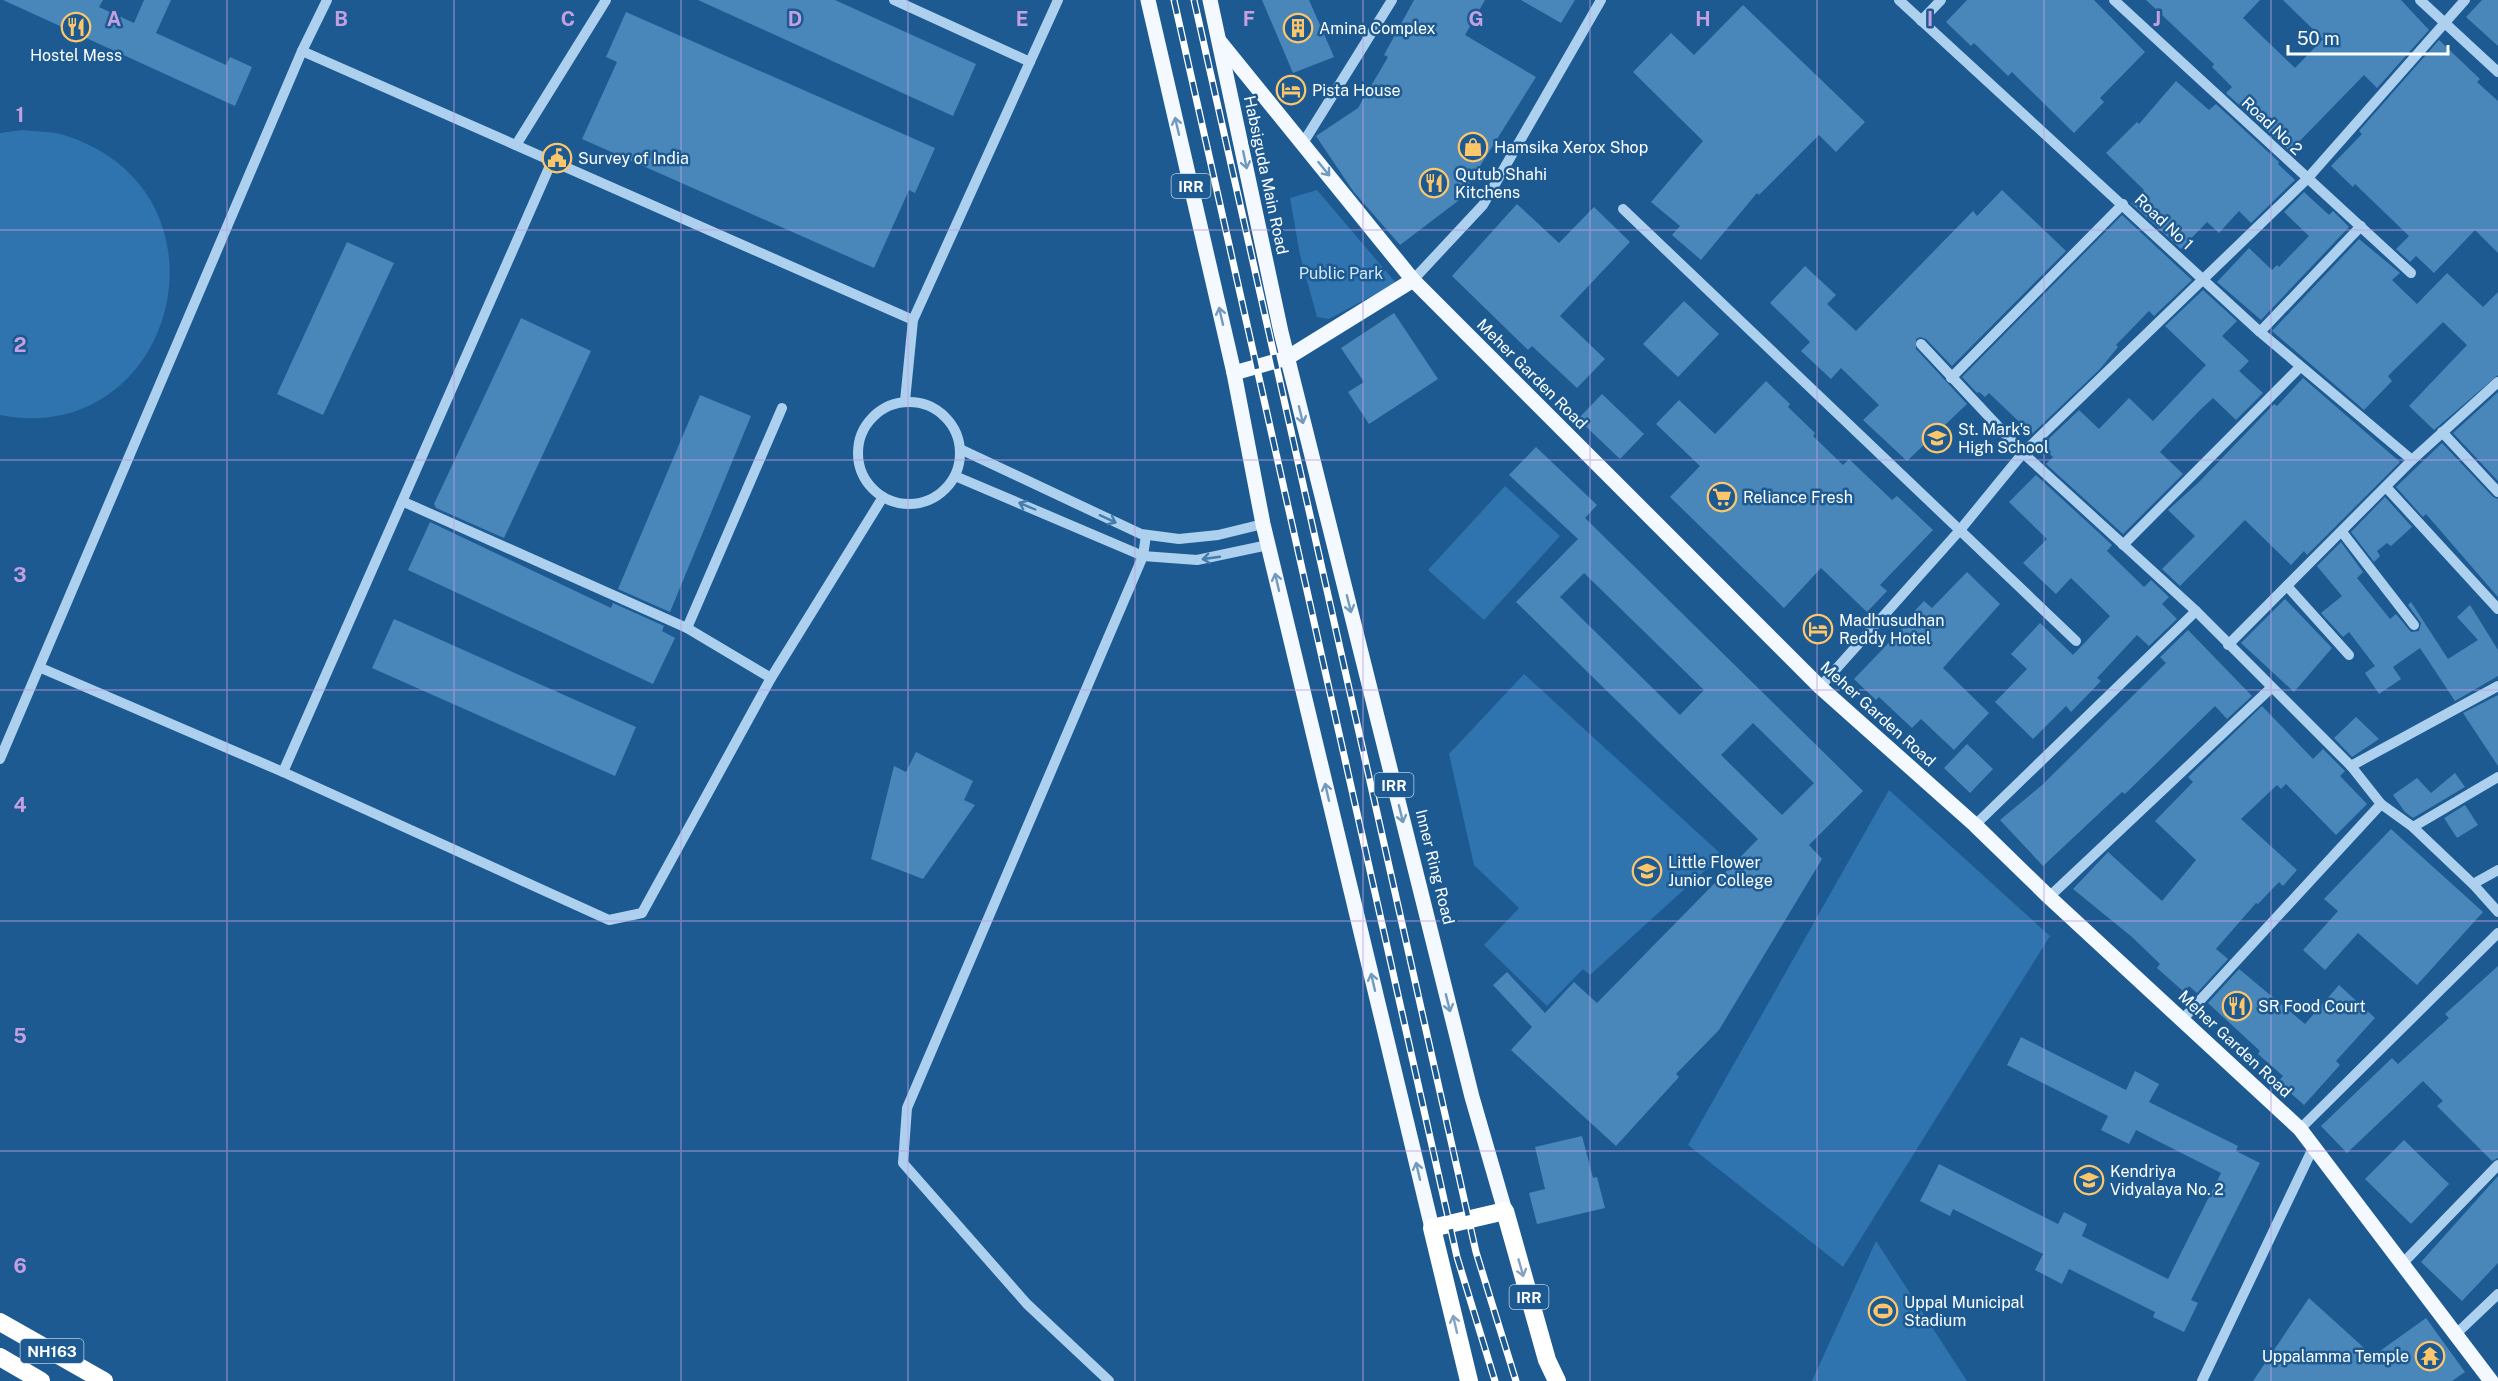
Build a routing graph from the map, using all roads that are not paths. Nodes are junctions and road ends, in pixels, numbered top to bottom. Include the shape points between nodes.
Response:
1 (327, 0) edge
2 (606, 0) edge
3 (894, 0) edge
4 (1058, 0) edge
5 (1148, 0) edge
6 (1210, 0) edge
7 (1392, 0) edge
8 (1600, 0) edge
9 (1899, 0) edge
10 (1941, 0) edge
11 (2114, 0) edge
12 (2420, 0) edge
13 (2465, 0) edge
14 (1921, 21) junction
15 (2444, 21) junction
16 (1220, 42) junction
17 (302, 51) junction
18 (1030, 62) junction
19 (2498, 72) edge
20 (1303, 144) junction
21 (516, 145) junction
22 (552, 161) junction
23 (2307, 179) junction
24 (2123, 204) junction
25 (1623, 209) dead end
26 (2361, 226) junction
27 (2411, 273) dead end
28 (2202, 278) junction
29 (1413, 280) junction
30 (913, 320) junction
31 (2260, 332) junction
32 (1921, 344) dead end
33 (1287, 358) junction
34 (2300, 367) junction
35 (1234, 373) junction
36 (1951, 378) junction
37 (2498, 382) edge
38 (904, 401) junction
39 (782, 408) dead end
40 (2442, 432) junction
41 (960, 449) junction
42 (2023, 453) junction
43 (2412, 460) junction
44 (955, 476) junction
45 (2386, 487) junction
46 (2498, 492) edge
47 (883, 497) junction
48 (404, 502) junction
49 (1263, 524) junction
50 (1960, 530) junction
51 (2342, 532) junction
52 (1146, 535) junction
53 (1268, 545) junction
54 (2123, 545) junction
55 (1143, 556) junction
56 (2287, 586) junction
57 (2498, 609) edge
58 (2196, 610) junction
59 (2414, 625) dead end
60 (687, 628) junction
61 (2076, 641) dead end
62 (2228, 645) junction
63 (2349, 655) dead end
64 (41, 668) junction
65 (771, 678) junction
66 (2498, 686) edge
67 (1820, 687) junction
68 (2271, 688) junction
69 (0, 759) edge
70 (2351, 766) junction
71 (283, 772) junction
72 (2498, 777) edge
73 (2381, 804) junction
74 (1975, 825) junction
75 (2413, 827) junction
76 (2498, 870) edge
77 (2473, 884) junction
78 (2049, 897) junction
79 (2498, 912) edge
80 (2498, 933) edge
81 (2181, 1020) junction
82 (2300, 1129) junction
83 (2313, 1148) junction
84 (2498, 1165) edge
85 (1505, 1211) junction
86 (1432, 1228) junction
87 (2403, 1263) junction
88 (2498, 1294) edge
89 (0, 1322) edge
90 (2456, 1334) junction
91 (0, 1357) edge
92 (41, 1381) edge
93 (104, 1381) edge
94 (1109, 1381) edge
95 (1469, 1381) edge
96 (1557, 1381) edge
97 (2202, 1381) edge
98 (2491, 1381) edge

1 - 17 street
2 - 21 street
3 - 18 street
4 - 18 street
35 -> 5 main road, IRR
6 - 16 main road, Habsiguda Main Road / IRR
7 - 20 street
8 - 29 street via 1483,205
9 - 14 street, Road No 1
10 - 14 street
11 - 23 street, Road No 2
12 - 15 street
13 - 15 street
14 - 24 street, Road No 1
15 - 19 street
15 - 23 street
16 - 20 main road, Meher Garden Road
16 -> 33 main road, Habsiguda Main Road / IRR
17 - 21 street
17 - 64 street
18 - 30 street
20 -> 29 main road, Meher Garden Road
21 - 22 street
22 - 30 street
22 - 48 street
23 - 26 street, Road No 2
23 - 28 street
24 - 28 street, Road No 1
24 - 36 street
25 - 50 street
26 - 27 street, Road No 2
26 - 31 street
28 - 31 street, Road No 1
28 - 42 street
29 - 33 main road
29 - 67 main road, Meher Garden Road
30 - 38 street
31 - 34 street, Road No 1
32 - 36 street
33 - 35 main road
33 -> 85 main road, Inner Ring Road / IRR via 1469,1086
34 - 43 street, Road No 1
34 - 54 street
35 - 49 main road, IRR
36 - 42 street
37 - 40 street
38 - 41 street via 921,402 936,409 948,420
38 - 47 street via 875,413 858,441 861,474
39 - 60 street
40 - 43 street
40 - 46 street
41 - 44 street
41 -> 52 street
42 - 50 street
42 - 54 street
43 - 45 street
44 - 47 street via 932,499 916,504
55 -> 44 street
45 - 51 street
45 - 57 street
47 - 65 street
48 - 60 street
48 - 71 street
49 - 52 street via 1189,538
49 - 53 main road, IRR
50 - 61 street
50 - 67 street
51 - 56 street
51 - 59 street
52 - 55 street
53 -> 55 street via 1197,560
86 -> 53 main road, IRR
54 - 58 street
55 - 94 street via 908,1108 903,1163 1028,1304
56 - 62 street
56 - 63 street
58 - 62 street
58 - 74 street
60 - 65 street
62 - 68 street
64 - 69 street
64 - 71 street
65 - 71 street via 642,913 609,920
66 - 70 street
67 - 74 main road, Meher Garden Road
68 - 70 street
68 - 78 street
70 - 73 street
72 - 75 street
73 - 75 street
73 - 81 street
74 - 78 main road, Meher Garden Road
75 - 77 street
76 - 77 street
77 - 79 street
78 - 81 main road, Meher Garden Road
80 - 82 street
81 - 82 main road, Meher Garden Road
82 - 83 main road, Meher Garden Road
83 - 87 main road, Meher Garden Road
83 - 97 street
84 - 87 street
85 - 86 highway
85 -> 96 highway, Inner Ring Road / IRR via 1547,1360
95 -> 86 highway, IRR
87 - 90 main road, Meher Garden Road
88 - 90 street
89 - 93 highway, NH163
90 - 98 main road, Meher Garden Road
91 - 92 highway, NH163

